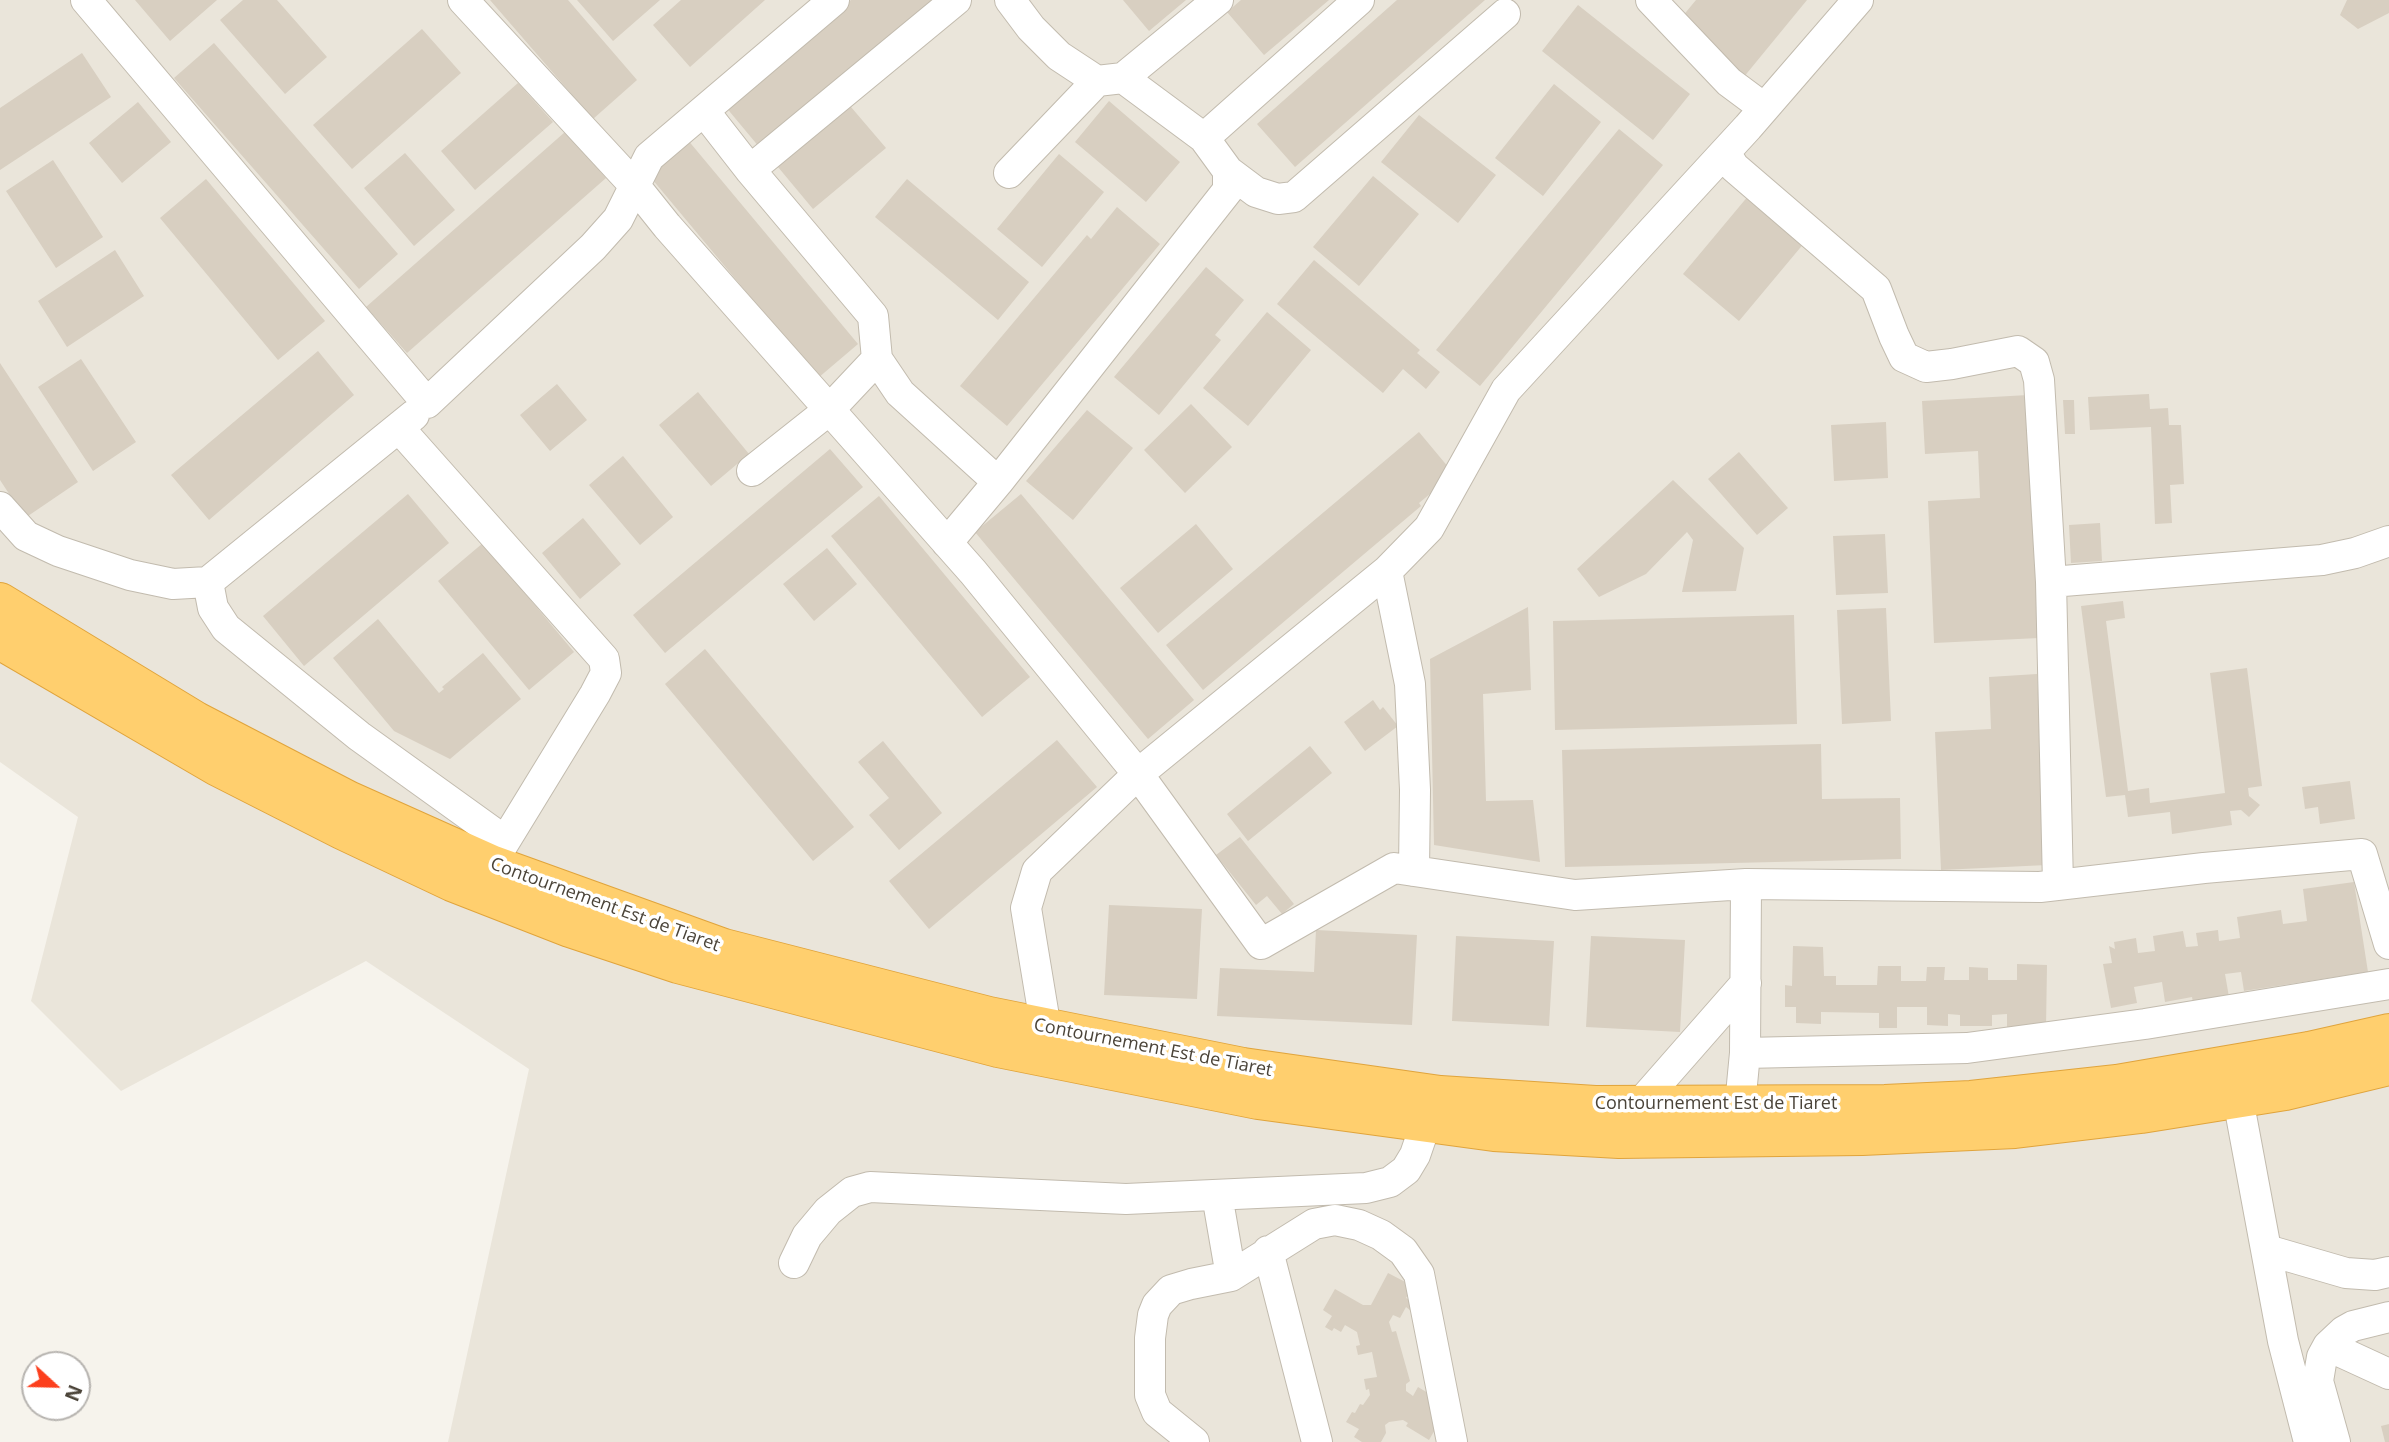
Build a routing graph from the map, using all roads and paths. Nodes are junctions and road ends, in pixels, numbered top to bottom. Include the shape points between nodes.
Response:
1 (86, 0) edge
2 (463, 0) edge
3 (834, 0) edge
4 (956, 0) edge
5 (1010, 0) edge
6 (1218, 0) edge
7 (1359, 0) edge
8 (1858, 0) edge
9 (1659, 3) edge
10 (1505, 14) dead end
11 (1110, 80) junction
12 (1764, 108) junction
13 (704, 111) junction
14 (1205, 138) junction
15 (1725, 152) junction
16 (750, 170) junction
17 (1228, 171) junction
18 (1009, 173) dead end
19 (635, 186) junction
20 (877, 359) junction
21 (427, 403) junction
22 (829, 410) junction
23 (400, 429) junction
24 (752, 471) dead end
25 (999, 482) junction
26 (2, 512) edge
27 (2389, 541) edge
28 (947, 543) junction
29 (1387, 571) junction
30 (208, 582) junction
31 (2050, 582) junction
32 (0, 602) edge
33 (0, 640) edge
34 (1138, 774) junction
35 (498, 853) junction
36 (1414, 871) junction
37 (1746, 884) junction
38 (2058, 885) junction
39 (2388, 934) edge
40 (1745, 983) junction
41 (2389, 984) edge
42 (1046, 1029) junction
43 (2389, 1033) edge
44 (1745, 1053) junction
45 (2389, 1066) edge
46 (2238, 1099) junction
47 (1639, 1105) junction
48 (1740, 1105) junction
49 (1426, 1123) junction
50 (1217, 1195) junction
51 (2267, 1250) junction
52 (1268, 1251) junction
53 (793, 1263) dead end
54 (2389, 1272) edge
55 (1231, 1276) junction
56 (2389, 1317) edge
57 (2328, 1346) junction
58 (2389, 1374) edge
59 (1194, 1442) edge
60 (1317, 1442) edge
61 (1452, 1442) edge
62 (2309, 1442) edge
63 (2335, 1442) edge

1 - 21 street
2 - 19 street
3 - 13 street
4 - 16 street
5 - 11 street via 1059,56
6 - 11 street
7 - 14 street
8 - 12 street
9 - 12 street via 1729,82
10 - 17 street via 1294,197 1278,199 1256,192
11 - 14 street
11 - 18 street
12 - 15 street
13 - 16 street
13 - 19 street via 649,157
14 - 17 street
15 - 29 street via 1506,390 1429,528
15 - 31 street via 1734,167 1876,289 1904,357 1926,366 2018,351 2034,362 2039,380
16 - 20 street via 873,316
17 - 25 street via 1228,190
19 - 21 street via 618,219 593,247
19 - 22 street
20 - 22 street
20 - 25 street via 900,393
21 - 23 street
22 - 24 street
22 - 28 street
23 - 30 street
23 - 35 street via 604,659 606,673
25 - 28 street
26 - 30 street via 26,536 130,575 173,584
27 - 31 street via 2322,560
28 - 34 street
29 - 34 street
29 - 36 street via 1410,684
30 - 35 street via 213,608 226,628
31 - 38 street
32 - 35 highway, Contournement Est de Tiaret via 196,720 348,800
33 - 49 highway, Contournement Est de Tiaret via 218,767 342,830 452,882 570,928 678,964 998,1048 1258,1100
34 - 36 street via 1261,944 1394,868
34 - 42 street via 1037,871 1026,908
35 - 42 highway, Contournement Est de Tiaret via 724,948
36 - 37 street via 1575,895
37 - 38 street
37 - 40 street
38 - 39 street via 2362,854
40 - 44 street
40 - 47 street
41 - 44 street via 1967,1048
42 - 47 highway, Contournement Est de Tiaret via 1243,1067 1427,1093
43 - 48 highway, Contournement Est de Tiaret via 2218,1068 2031,1094 1885,1104
44 - 48 street
45 - 46 highway, Contournement Est de Tiaret
46 - 49 highway, Contournement Est de Tiaret via 2015,1129 1862,1136 1619,1139
46 - 51 street
47 - 48 highway, Contournement Est de Tiaret
49 - 50 street via 1406,1170 1390,1182 1366,1188
50 - 53 street via 1126,1199 870,1187 852,1192 828,1211
50 - 55 street
51 - 54 street via 2346,1273
51 - 62 street via 2283,1341
52 - 55 street
52 - 60 street
52 - 61 street via 1314,1224 1335,1220 1359,1224 1404,1251 1419,1274
55 - 59 street via 1171,1290 1153,1315 1150,1395 1157,1412
56 - 57 street via 2353,1326
57 - 58 street
57 - 63 street via 2318,1381

